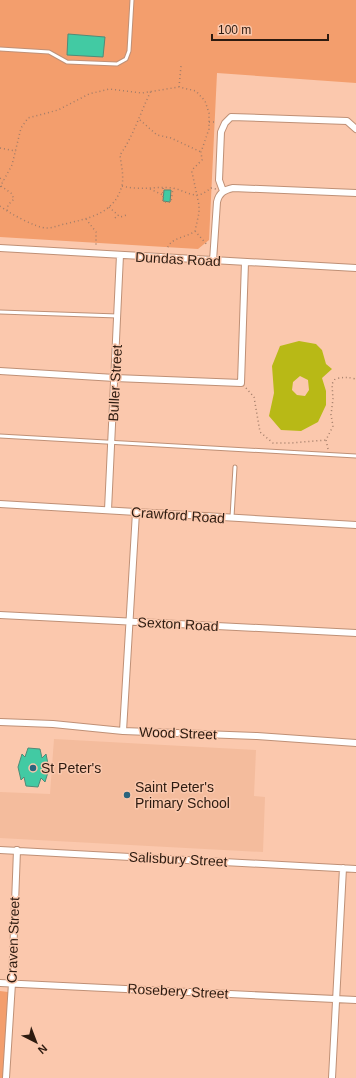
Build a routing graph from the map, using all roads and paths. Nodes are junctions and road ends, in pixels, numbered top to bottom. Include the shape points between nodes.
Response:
1 (132, 0) edge
2 (0, 49) edge
3 (181, 66) dead end
4 (179, 87) junction
5 (151, 92) junction
6 (139, 120) junction
7 (209, 122) junction
8 (225, 123) junction
9 (356, 128) edge
10 (0, 148) edge
11 (16, 151) junction
12 (201, 152) junction
13 (0, 178) edge
14 (4, 181) junction
15 (122, 186) junction
16 (0, 187) edge
17 (163, 188) junction
18 (173, 188) junction
19 (150, 189) junction
20 (223, 191) junction
21 (356, 193) edge
22 (163, 195) junction
23 (197, 195) junction
24 (0, 206) edge
25 (109, 207) junction
26 (7, 212) junction
27 (118, 215) junction
28 (127, 215) dead end
29 (115, 218) dead end
30 (86, 219) junction
31 (195, 231) junction
32 (96, 245) dead end
33 (208, 246) dead end
34 (0, 248) edge
35 (167, 249) dead end
36 (120, 255) junction
37 (213, 261) junction
38 (246, 262) junction
39 (356, 268) edge
40 (0, 312) edge
41 (118, 316) junction
42 (0, 371) edge
43 (115, 378) junction
44 (356, 379) edge
45 (241, 383) junction
46 (0, 436) edge
47 (326, 440) junction
48 (112, 443) junction
49 (330, 454) junction
50 (356, 456) edge
51 (235, 467) dead end
52 (0, 504) edge
53 (108, 510) junction
54 (136, 512) junction
55 (232, 518) junction
56 (356, 525) edge
57 (0, 615) edge
58 (128, 622) junction
59 (356, 634) edge
60 (0, 722) edge
61 (123, 731) junction
62 (356, 743) edge
63 (0, 850) edge
64 (16, 850) junction
65 (343, 868) junction
66 (356, 869) edge
67 (0, 983) edge
68 (12, 984) junction
69 (337, 999) junction
70 (356, 1000) edge
71 (6, 1078) edge
72 (332, 1078) edge

1 - 2 lane via 129,51 126,59 117,64 67,62 49,52
3 - 4 path
4 - 5 path
4 - 7 path via 196,91 205,101
5 - 6 path
5 - 11 path via 109,89 89,94 58,110 28,118 22,128
6 - 12 path via 157,135 171,138
6 - 15 path via 120,155
7 - 8 path
7 - 12 path
8 - 9 street via 231,117 347,121
8 - 20 street via 222,132 220,180
10 - 11 path
11 - 14 path
12 - 23 path via 202,160 192,172
13 - 14 path
14 - 16 path
15 - 19 path
15 - 25 path
16 - 26 path via 11,193 14,199 8,204
17 - 18 path
17 - 19 path
17 - 22 path
18 - 22 path via 171,202 163,202
18 - 23 path
19 - 22 path
20 - 21 street via 233,188
20 - 23 path via 211,188
20 - 37 street via 217,202
23 - 31 path via 199,214
24 - 26 path
25 - 27 path
25 - 30 path
26 - 30 path via 36,226 47,228
27 - 28 path
27 - 29 path
30 - 32 path via 96,232
31 - 33 path
31 - 35 path via 173,241
34 - 36 street, Dundas Road
36 - 37 street, Dundas Road
36 - 41 street, Buller Street
37 - 38 street, Dundas Road
38 - 39 street, Dundas Road
38 - 45 street
40 - 41 lane
41 - 43 street, Buller Street
42 - 43 street
43 - 45 street
43 - 48 street, Buller Street
44 - 47 path via 342,377 335,379 332,384 333,426
45 - 47 path via 254,397 260,432 273,443
46 - 48 lane
47 - 49 path
48 - 49 lane
48 - 53 street, Buller Street
49 - 50 lane
51 - 55 lane
52 - 53 street, Crawford Road
53 - 54 street, Crawford Road
54 - 55 street, Crawford Road
54 - 58 street
55 - 56 street, Crawford Road
57 - 58 street, Sexton Road
58 - 59 street, Sexton Road
58 - 61 street
60 - 61 street, Wood Street
61 - 62 street, Wood Street
63 - 64 street, Salisbury Street
64 - 65 street, Salisbury Street
64 - 68 street, Craven Street
65 - 66 street, Salisbury Street
65 - 69 street
67 - 68 street, Rosebery Street
68 - 69 street, Rosebery Street
68 - 71 street, Craven Street
69 - 70 street, Rosebery Street
69 - 72 street

